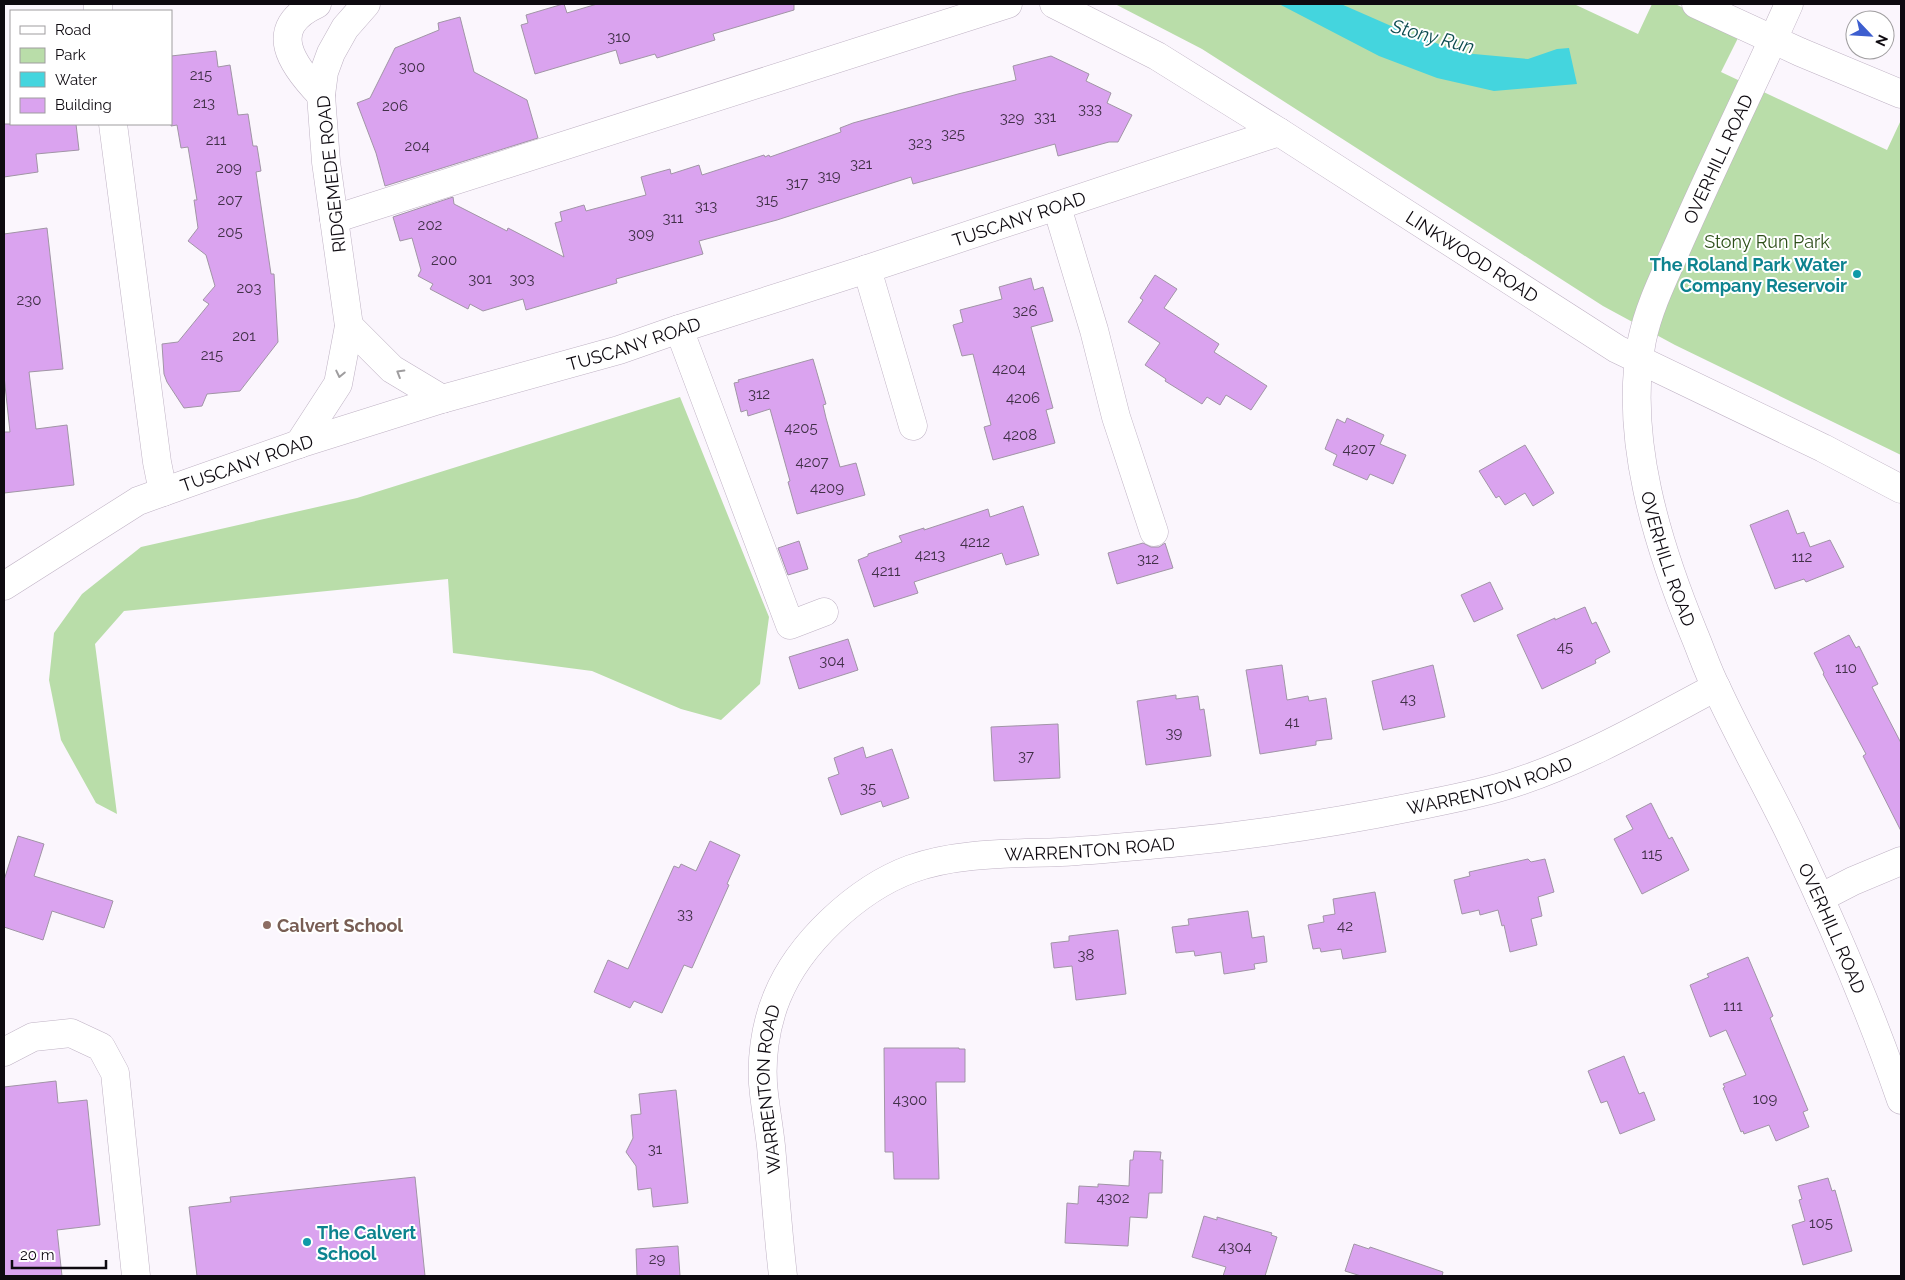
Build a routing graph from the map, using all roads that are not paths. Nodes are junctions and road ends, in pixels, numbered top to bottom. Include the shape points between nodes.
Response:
1 (317, 4) edge
2 (1008, 4) edge
3 (1054, 4) edge
4 (1696, 4) edge
5 (1789, 4) edge
6 (355, 5) edge
7 (1773, 40) junction
8 (1901, 94) edge
9 (321, 95) junction
10 (113, 125) edge
11 (1279, 132) junction
12 (1057, 207) junction
13 (334, 219) junction
14 (867, 269) junction
15 (349, 326) junction
16 (679, 329) junction
17 (1639, 361) junction
18 (442, 399) junction
19 (913, 426) dead end
20 (299, 444) junction
21 (1901, 489) edge
22 (163, 492) junction
23 (1154, 532) dead end
24 (4, 586) edge
25 (824, 612) dead end
26 (1716, 687) junction
27 (1901, 861) edge
28 (1820, 898) junction
29 (4, 1052) edge
30 (1901, 1100) edge
31 (136, 1276) edge
32 (783, 1276) edge

1 - 9 street via 303,10 292,22 288,50 305,79
2 - 13 street
3 - 11 street, LINKWOOD ROAD via 1157,56
4 - 7 street
5 - 7 street, OVERHILL ROAD
6 - 9 street, RIDGEMEDE ROAD via 331,53
7 - 8 street
7 - 17 street, OVERHILL ROAD via 1666,274 1646,323
9 - 13 street, RIDGEMEDE ROAD
10 - 22 street via 156,462
11 - 12 street, TUSCANY ROAD
11 - 17 street, LINKWOOD ROAD
12 - 14 street, TUSCANY ROAD
12 - 23 street via 1116,417
13 - 15 street, RIDGEMEDE ROAD
14 - 16 street, TUSCANY ROAD
14 - 19 street
18 -> 15 street via 392,369
15 -> 20 street, RIDGEMEDE ROAD via 338,384
16 - 18 street, TUSCANY ROAD via 619,350
16 - 25 street via 790,625
17 - 21 street, LINKWOOD ROAD via 1823,448
17 - 26 street, OVERHILL ROAD via 1640,447 1647,489 1678,594
18 - 20 street, TUSCANY ROAD
20 - 22 street, TUSCANY ROAD
22 - 24 street, TUSCANY ROAD via 138,501
26 - 28 street, OVERHILL ROAD
26 - 32 street, WARRENTON ROAD via 1558,766 1513,784 1447,800 1369,816 1225,838 952,860 911,869 871,890 846,908 815,938 791,970 777,997 768,1027 763,1057 763,1090
27 - 28 street
28 - 30 street, OVERHILL ROAD via 1844,950
29 - 31 street via 33,1037 71,1033 101,1047 115,1073

